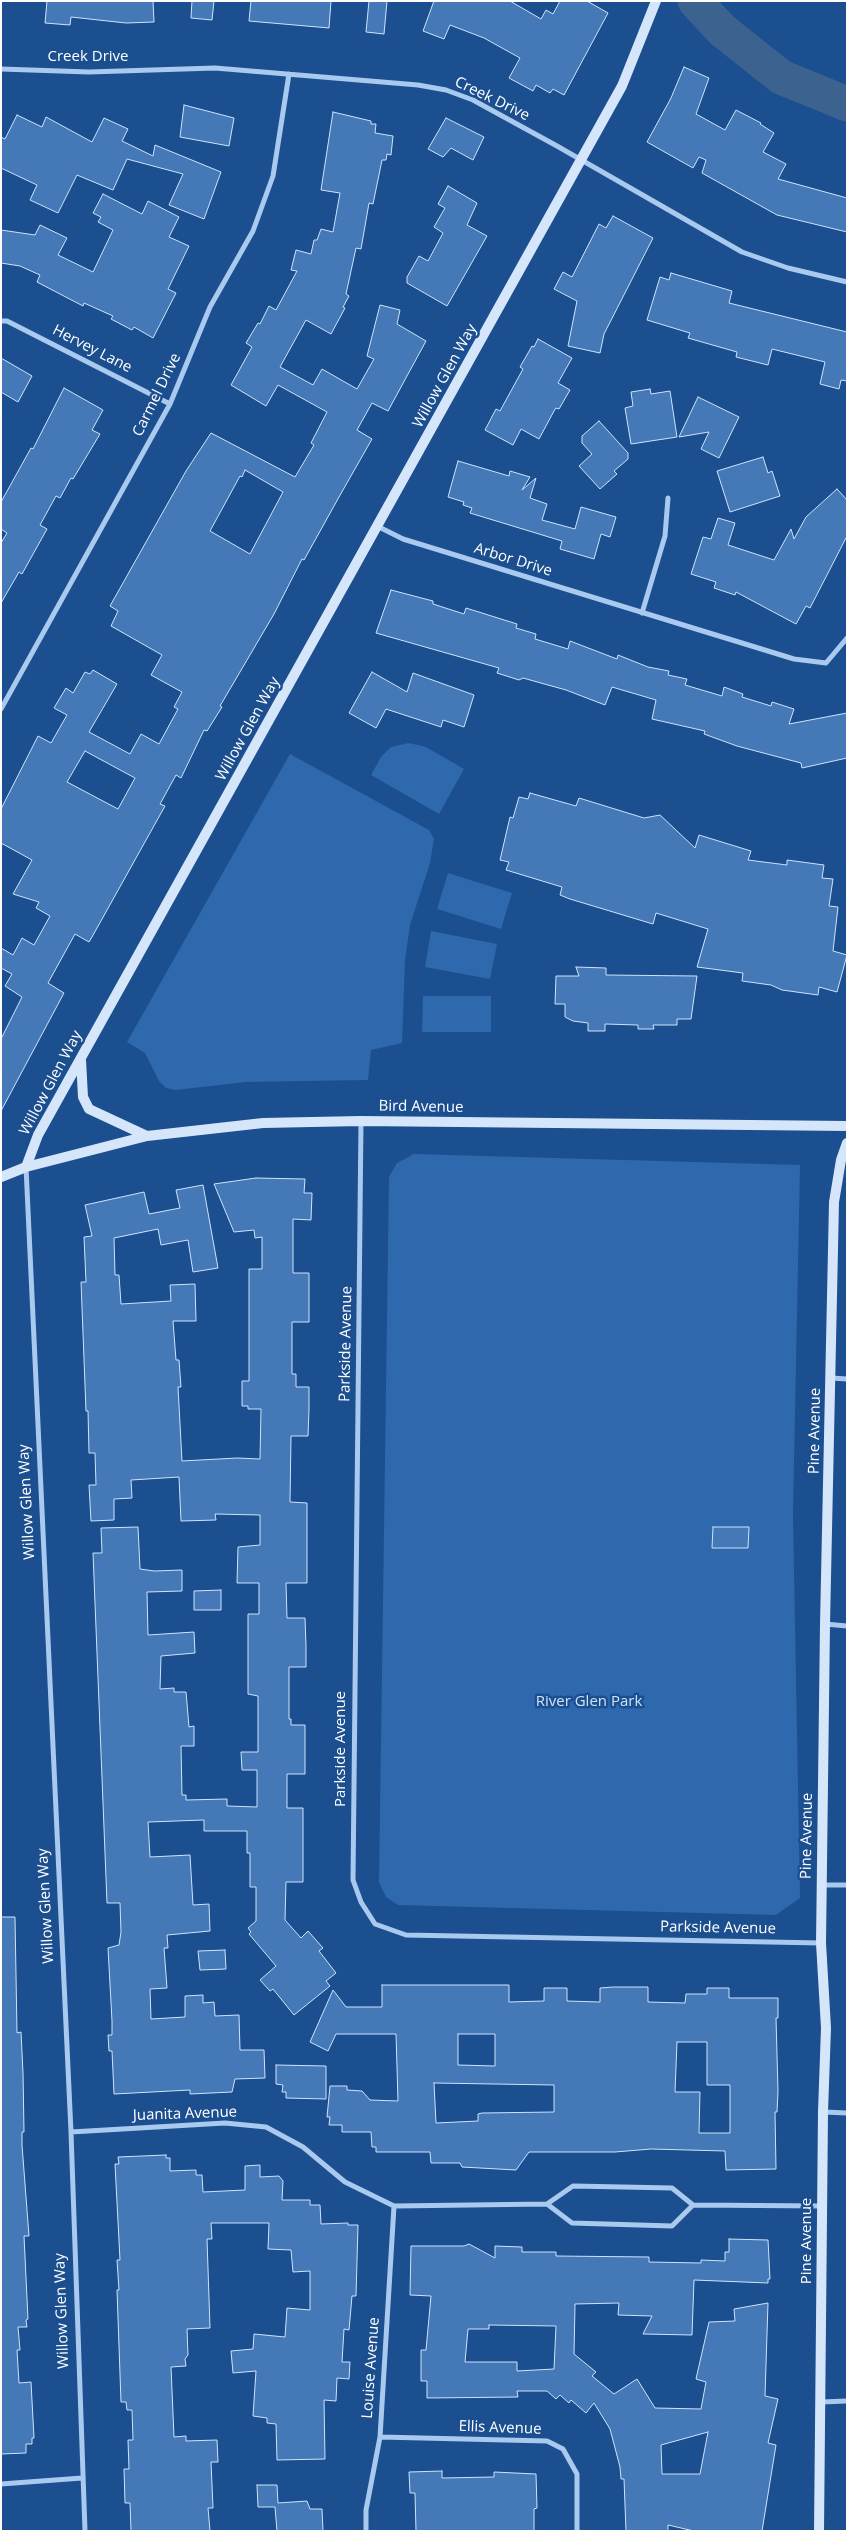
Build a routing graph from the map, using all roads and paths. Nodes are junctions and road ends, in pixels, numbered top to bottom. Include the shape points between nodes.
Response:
1 (656, 1) edge
2 (1, 68) edge
3 (290, 74) junction
4 (582, 161) junction
5 (847, 282) edge
6 (1, 321) edge
7 (170, 404) junction
8 (668, 498) dead end
9 (378, 527) junction
10 (642, 613) junction
11 (847, 638) edge
12 (1, 709) edge
13 (81, 1058) junction
14 (361, 1121) junction
15 (847, 1126) edge
16 (147, 1136) junction
17 (847, 1143) edge
18 (26, 1167) junction
19 (1, 1177) edge
20 (831, 1378) junction
21 (847, 1379) edge
22 (824, 1624) junction
23 (847, 1626) edge
24 (822, 1885) junction
25 (847, 1885) edge
26 (821, 1943) junction
27 (823, 2112) junction
28 (847, 2113) edge
29 (71, 2132) junction
30 (546, 2204) junction
31 (394, 2206) junction
32 (694, 2206) junction
33 (823, 2206) junction
34 (847, 2401) edge
35 (821, 2402) junction
36 (380, 2437) junction
37 (82, 2478) junction
38 (1, 2484) edge
39 (84, 2531) edge
40 (366, 2531) edge
41 (577, 2531) edge
42 (819, 2531) edge

1 - 4 street, Willow Glen Way via 622,86
2 - 3 street, Creek Drive via 89,72 215,68
3 - 4 street, Creek Drive via 418,84 446,90 472,100
3 - 7 street, Carmel Drive via 273,176 253,231 210,307
4 - 5 street, Creek Drive via 742,252 788,268
4 - 9 street, Willow Glen Way
6 - 7 street, Hervey Lane via 7,321
7 - 12 street, Carmel Drive
8 - 10 street via 665,536
9 - 10 street, Arbor Drive via 403,539
9 - 13 street, Willow Glen Way
10 - 11 street, Arbor Drive via 794,659 826,663
13 - 16 street via 83,1097 89,1109
13 - 18 street, Willow Glen Way via 38,1135
14 - 15 street, Bird Avenue
14 - 16 street, Bird Avenue via 263,1123
14 - 26 street, Parkside Avenue via 353,1871 361,1902 375,1924 406,1935
16 - 18 street, Bird Avenue
17 - 20 street, Pine Avenue via 834,1202
18 - 19 street, Bird Avenue
18 - 29 street, Willow Glen Way
20 - 21 street
20 - 22 street, Pine Avenue
22 - 23 street
22 - 24 street, Pine Avenue
24 - 25 street
24 - 26 street, Pine Avenue
26 - 27 street, Pine Avenue via 826,2028
27 - 28 street
27 - 33 street, Pine Avenue
29 - 31 street, Juanita Avenue via 225,2123 266,2127 303,2148 345,2182
29 - 37 street, Willow Glen Way
30 - 31 street, Juanita Avenue
30 - 32 street via 573,2186 672,2188
30 - 32 street via 572,2223 672,2226
31 - 36 street, Louise Avenue
32 - 33 street
33 - 35 street, Pine Avenue
34 - 35 street
35 - 42 street, Pine Avenue
36 - 40 street, Louise Avenue via 366,2510
36 - 41 street, Ellis Avenue via 547,2441 563,2450 577,2474
37 - 38 street
37 - 39 street, Willow Glen Way

